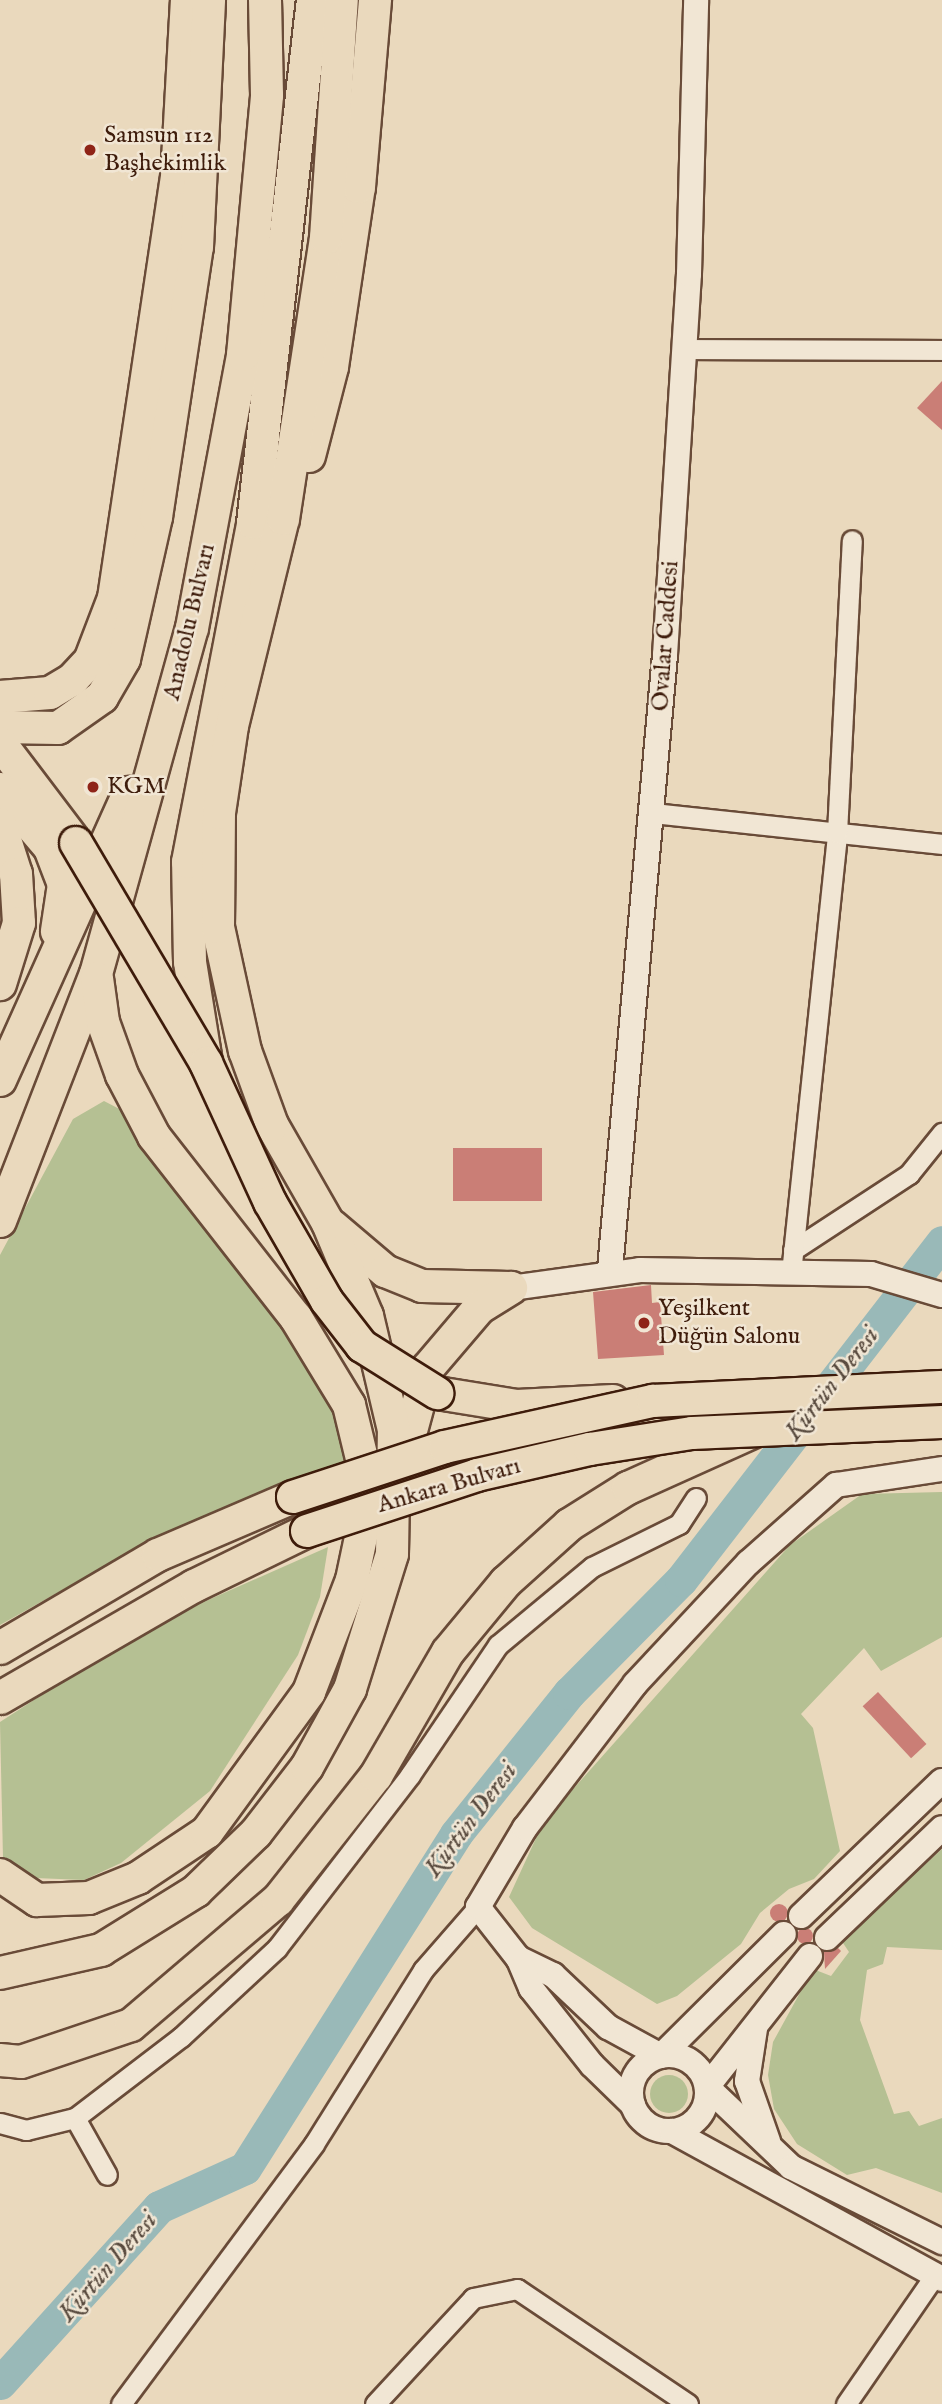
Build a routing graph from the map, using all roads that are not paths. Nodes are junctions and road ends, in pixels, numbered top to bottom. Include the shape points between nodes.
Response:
1 (187, 0) edge
2 (209, 0) edge
3 (265, 0) edge
4 (313, 0) edge
5 (342, 0) edge
6 (375, 0) edge
7 (696, 0) edge
8 (685, 349) junction
9 (942, 350) edge
10 (283, 519) junction
11 (852, 540) dead end
12 (186, 652) junction
13 (0, 696) edge
14 (0, 727) edge
15 (0, 743) edge
16 (0, 789) edge
17 (653, 813) junction
18 (0, 824) edge
19 (837, 833) junction
20 (942, 844) edge
21 (96, 974) junction
22 (2, 975) edge
23 (206, 1063) junction
24 (0, 1079) edge
25 (942, 1133) edge
26 (0, 1221) edge
27 (328, 1223) junction
28 (792, 1261) junction
29 (610, 1269) junction
30 (511, 1288) junction
31 (942, 1295) edge
32 (942, 1387) edge
33 (653, 1401) junction
34 (942, 1422) edge
35 (760, 1428) junction
36 (942, 1469) edge
37 (397, 1494) junction
38 (696, 1498) dead end
39 (0, 1648) edge
40 (0, 1698) edge
41 (942, 1781) edge
42 (942, 1828) edge
43 (0, 1875) edge
44 (478, 1907) junction
45 (518, 1958) junction
46 (0, 1973) edge
47 (757, 2021) junction
48 (661, 2056) junction
49 (0, 2060) edge
50 (707, 2087) junction
51 (633, 2105) junction
52 (75, 2118) junction
53 (0, 2123) edge
54 (672, 2131) junction
55 (773, 2151) junction
56 (107, 2175) dead end
57 (942, 2242) edge
58 (939, 2277) edge
59 (121, 2404) edge
60 (375, 2404) edge
61 (688, 2404) edge
62 (846, 2404) edge

1 - 13 highway via 175,190 114,598 90,661 72,680 50,693
2 - 14 highway via 197,247 156,517 124,659 102,697 58,728
3 - 12 highway, Anadolu Bulvarı via 267,95 243,355
4 - 23 highway, Anadolu Bulvarı via 282,301 242,574 188,862 190,962
5 - 10 highway via 326,238
6 - 10 highway via 359,187 332,367 316,439
7 - 8 street, Ovalar Caddesi
8 - 9 street
8 - 17 street, Ovalar Caddesi
10 - 27 highway via 232,726 219,813 218,927 244,1051 272,1125
11 - 19 street
12 - 21 highway, Anadolu Bulvarı
12 - 24 highway via 107,847
15 - 23 highway, bridge via 76,843
16 - 24 highway via 41,834 64,884 58,928
17 - 19 street
17 - 29 street, Ovalar Caddesi
18 - 22 highway via 16,874 19,923
19 - 20 street
19 - 28 street
21 - 26 highway, Anadolu Bulvarı
21 - 43 highway via 103,1022 154,1136 296,1318 349,1405 364,1467 364,1523 352,1580 309,1692 259,1767 207,1832 138,1878 89,1898 37,1900
23 - 33 highway, bridge via 270,1202 327,1301 362,1346 406,1377 458,1397 517,1406
25 - 28 street via 909,1174
27 - 30 highway via 385,1271 422,1286
27 - 37 highway via 368,1317 386,1388
28 - 29 street
28 - 31 street via 871,1274
29 - 30 street
30 - 37 highway via 479,1308 428,1368
32 - 33 highway, Ankara Bulvarı, bridge
33 - 39 highway, Ankara Bulvarı, bridge via 445,1447 293,1497 158,1555
34 - 35 highway, Ankara Bulvarı, bridge
35 - 40 highway, Ankara Bulvarı, bridge via 590,1448 477,1475 307,1531 194,1586
35 - 49 highway via 628,1488 569,1525 506,1582 448,1652 376,1776 278,1900 131,2025 21,2062
36 - 44 street via 836,1485 748,1563 635,1684 525,1828
37 - 46 highway via 392,1554 350,1689 307,1767 256,1833 196,1891 101,1950
38 - 52 street via 679,1524 593,1567 498,1645 410,1775 277,1948 181,2037
41 - 48 street
42 - 47 street via 818,1947
44 - 45 street
44 - 59 street via 423,1970 314,2144
45 - 48 street via 553,1975 608,2028
45 - 51 street via 531,1988 592,2065
47 - 50 street
47 - 55 street via 747,2081
48 - 50 street via 685,2059
48 - 51 street via 640,2069
50 - 54 street via 695,2121
50 - 55 street
51 - 54 street via 648,2124
52 - 53 street via 26,2130
52 - 56 street
54 - 58 street
55 - 57 street via 791,2166
58 - 62 street
60 - 61 street via 473,2298 517,2289

